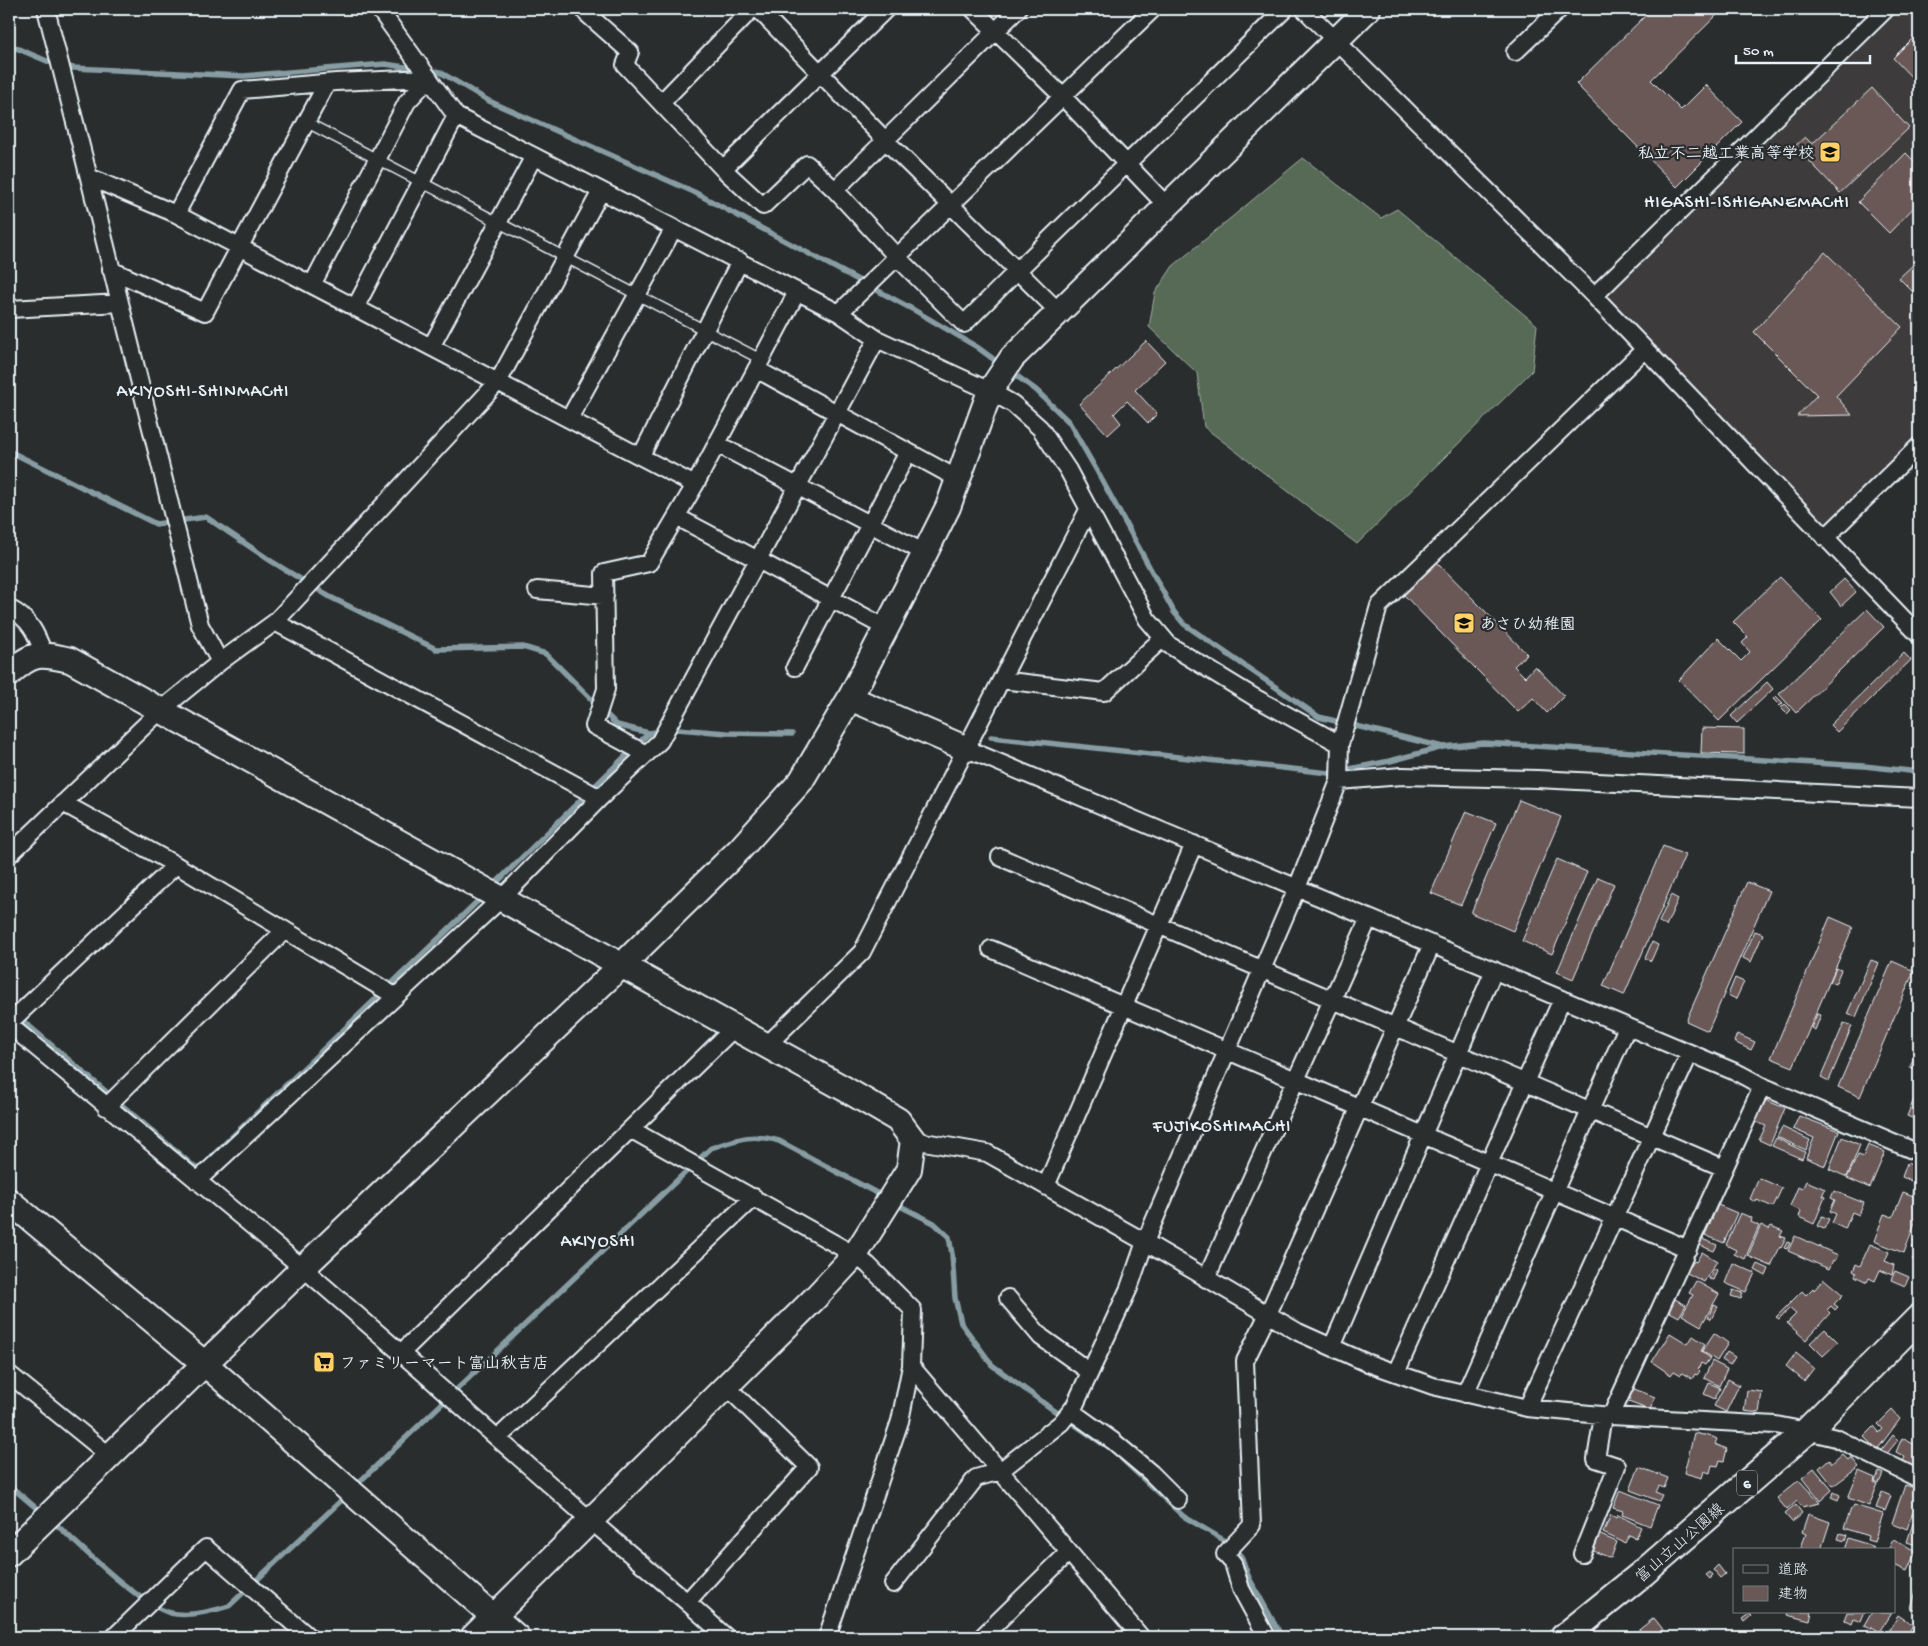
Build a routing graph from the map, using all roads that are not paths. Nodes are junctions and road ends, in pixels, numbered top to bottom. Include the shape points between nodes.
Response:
1 (46, 9) edge
2 (379, 9) edge
3 (752, 9) edge
4 (758, 9) edge
5 (886, 9) edge
6 (973, 9) edge
7 (1018, 9) edge
8 (1153, 9) edge
9 (1285, 9) edge
10 (1304, 9) edge
11 (1368, 9) edge
12 (1560, 9) edge
13 (1886, 9) edge
14 (586, 10) edge
15 (995, 31) junction
16 (1336, 41) junction
17 (1515, 52) dead end
18 (821, 74) junction
19 (428, 78) junction
20 (327, 83) junction
21 (1063, 97) junction
22 (661, 104) junction
23 (456, 116) junction
24 (306, 122) junction
25 (885, 140) junction
26 (534, 156) junction
27 (377, 159) junction
28 (1126, 164) junction
29 (723, 169) junction
30 (89, 177) junction
31 (421, 182) junction
32 (601, 190) junction
33 (835, 190) junction
34 (950, 205) junction
35 (1167, 206) junction
36 (176, 214) junction
37 (498, 222) junction
38 (674, 228) junction
39 (239, 247) junction
40 (565, 257) junction
41 (898, 258) junction
42 (740, 261) junction
43 (111, 270) junction
44 (1016, 271) junction
45 (312, 285) junction
46 (797, 292) junction
47 (637, 295) junction
48 (1594, 296) junction
49 (120, 303) junction
50 (355, 308) junction
51 (9, 309) edge
52 (839, 313) junction
53 (1060, 313) junction
54 (705, 330) junction
55 (877, 339) junction
56 (431, 347) junction
57 (1645, 349) junction
58 (759, 365) junction
59 (498, 382) junction
60 (990, 392) junction
61 (837, 414) junction
62 (569, 419) junction
63 (717, 444) junction
64 (1919, 446) edge
65 (908, 452) junction
66 (641, 456) junction
67 (958, 479) junction
68 (695, 485) junction
69 (798, 487) junction
70 (1088, 510) junction
71 (677, 517) junction
72 (870, 524) junction
73 (1825, 538) junction
74 (926, 553) junction
75 (758, 560) junction
76 (537, 590) dead end
77 (605, 596) junction
78 (831, 599) junction
79 (9, 608) edge
80 (275, 622) junction
81 (888, 629) junction
82 (1919, 635) edge
83 (1163, 638) junction
84 (44, 654) junction
85 (220, 662) junction
86 (795, 667) dead end
87 (9, 674) edge
88 (1001, 680) junction
89 (850, 698) junction
90 (162, 710) junction
91 (1340, 744) junction
92 (967, 749) junction
93 (646, 754) junction
94 (1339, 781) junction
95 (600, 798) junction
96 (1919, 798) edge
97 (63, 803) junction
98 (1194, 844) junction
99 (9, 854) edge
100 (1000, 857) dead end
101 (176, 865) junction
102 (1297, 888) junction
103 (502, 898) junction
104 (1369, 918) junction
105 (1159, 925) junction
106 (285, 930) junction
107 (1432, 944) junction
108 (991, 948) dead end
109 (622, 964) junction
110 (1262, 969) junction
111 (1494, 970) junction
112 (395, 996) junction
113 (1332, 999) junction
114 (1562, 999) junction
115 (1124, 1006) junction
116 (9, 1024) edge
117 (1395, 1026) junction
118 (736, 1027) junction
119 (1627, 1027) junction
120 (766, 1046) junction
121 (1227, 1050) junction
122 (1458, 1053) junction
123 (1690, 1053) junction
124 (1296, 1080) junction
125 (1525, 1082) junction
126 (1762, 1086) junction
127 (106, 1106) junction
128 (1360, 1107) junction
129 (1590, 1110) junction
130 (632, 1130) junction
131 (1423, 1135) junction
132 (1652, 1136) junction
133 (913, 1140) junction
134 (1919, 1153) edge
135 (1489, 1163) junction
136 (1724, 1168) junction
137 (196, 1181) junction
138 (1046, 1186) junction
139 (1555, 1191) junction
140 (754, 1197) junction
141 (9, 1201) edge
142 (1615, 1217) junction
143 (1145, 1242) junction
144 (1688, 1249) junction
145 (855, 1255) junction
146 (303, 1268) junction
147 (1206, 1279) junction
148 (1008, 1298) dead end
149 (1268, 1314) junction
150 (1919, 1318) edge
151 (1332, 1347) junction
152 (401, 1353) junction
153 (204, 1364) junction
154 (911, 1366) junction
155 (1090, 1372) junction
156 (1396, 1373) junction
157 (9, 1374) edge
158 (727, 1387) junction
159 (1465, 1394) junction
160 (1527, 1408) junction
161 (1607, 1416) junction
162 (1066, 1417) junction
163 (1808, 1431) junction
164 (498, 1438) junction
165 (110, 1456) junction
166 (1000, 1471) junction
167 (1919, 1479) edge
168 (1178, 1500) dead end
169 (590, 1520) junction
170 (1069, 1552) junction
171 (9, 1554) edge
172 (1582, 1554) dead end
173 (893, 1584) dead end
174 (687, 1602) junction
175 (494, 1617) junction
176 (298, 1634) edge
177 (114, 1637) edge
178 (473, 1637) edge
179 (517, 1637) edge
180 (726, 1637) edge
181 (827, 1637) edge
182 (982, 1637) edge
183 (1141, 1637) edge
184 (1268, 1637) edge
185 (1564, 1637) edge

1 - 30 street
2 - 19 street
3 - 22 street
4 - 18 street
5 - 18 street
6 - 15 street
7 - 15 street
8 - 21 street
9 - 28 street
10 - 16 street
11 - 16 street
12 - 17 street
13 - 48 street
14 - 22 street via 630,52 625,65
15 - 21 street
15 - 25 street
16 - 35 street
16 - 48 street
18 - 25 street
18 - 29 street
19 - 20 street
19 - 23 street
19 - 27 street via 407,102
20 - 24 street
20 - 36 street via 242,90
21 - 28 street
21 - 34 street
22 - 29 street
23 - 26 street
23 - 31 street
24 - 27 lane
24 - 39 street
25 - 33 street
25 - 34 street
26 - 32 street
26 - 37 street
27 - 31 lane
27 - 45 street
28 - 35 street
28 - 44 street
29 - 33 street via 763,206 807,164
30 - 36 street
30 - 43 street
31 - 37 lane
31 - 50 street
32 - 38 street
32 - 40 street
33 - 41 street
34 - 41 street
34 - 44 street
35 - 53 street
36 - 39 street
37 - 40 lane
37 - 56 street
38 - 42 street
38 - 47 street
39 - 43 street via 205,312
39 - 45 street
40 - 47 lane
40 - 59 street
41 - 44 street via 964,324
41 - 52 street
42 - 46 street
42 - 54 street
43 - 49 street
44 - 53 street
45 - 50 street
46 - 52 street
46 - 58 street
47 - 54 lane
47 - 62 street
48 - 57 street
49 - 51 street
49 - 85 street via 200,625
50 - 56 street
52 - 55 street
53 - 60 street via 1012,358
54 - 58 lane
54 - 66 street
55 - 60 street
55 - 61 street
56 - 59 street
57 - 73 street
57 - 91 street via 1379,606
58 - 61 street
58 - 63 street
59 - 62 street
59 - 80 street
60 - 67 street
60 - 70 street via 1013,404 1040,428 1068,470
61 - 65 street
61 - 69 street
62 - 66 street
63 - 68 street
63 - 69 street
64 - 73 street
65 - 67 street
65 - 72 street
66 - 68 street
67 - 74 street
68 - 71 street
69 - 72 street
69 - 75 street
70 - 83 street via 1147,618
70 - 88 street
71 - 75 street
71 - 77 street via 650,563 604,573
72 - 74 street
72 - 78 street
73 - 82 street
74 - 81 street
75 - 78 street
75 - 93 street via 660,741
76 - 77 street
77 - 93 street via 606,688 594,726
78 - 81 street
78 - 86 street
79 - 84 street via 34,628
80 - 85 street
80 - 95 street
81 - 89 street
83 - 88 street via 1104,692
83 - 91 street via 1169,645 1254,697
84 - 87 street via 21,662
84 - 90 street via 70,660
85 - 90 street
88 - 92 street
89 - 92 street
89 - 109 street via 801,781 740,849
90 - 97 street
90 - 103 street
91 - 94 street
92 - 98 street
92 - 120 street via 862,952
93 - 95 street
94 - 96 street via 1402,776 1528,779
94 - 102 street
95 - 103 street
97 - 99 street
97 - 101 street
98 - 102 street
98 - 105 street
100 - 105 street
101 - 106 street
101 - 116 street
102 - 104 street
102 - 110 street
103 - 109 street
103 - 112 street
104 - 107 street
104 - 113 street
105 - 110 street
105 - 115 street
106 - 112 street
106 - 127 street
107 - 111 street
107 - 117 street
108 - 115 street
109 - 118 street
109 - 146 street
110 - 113 street
110 - 121 street
111 - 114 street
111 - 122 street
112 - 137 street
113 - 117 street
113 - 124 street
114 - 119 street
114 - 125 street
115 - 121 street
115 - 138 street
116 - 127 street
117 - 122 street
117 - 128 street
118 - 120 street
118 - 130 street
119 - 123 street
119 - 129 street
120 - 133 street via 898,1120
121 - 124 street
121 - 143 street
122 - 125 street
122 - 131 street
123 - 126 street
123 - 132 street
124 - 128 street
124 - 147 street
125 - 129 street
125 - 135 street
126 - 134 street
126 - 136 street
127 - 137 street
128 - 131 street
128 - 149 street
129 - 132 street
129 - 139 street
130 - 140 street
130 - 152 street
131 - 135 street
131 - 151 street
132 - 136 street
132 - 142 street
133 - 138 street via 987,1153
133 - 145 street via 909,1169
135 - 139 street
135 - 156 street
136 - 144 street
137 - 146 street
138 - 143 street
139 - 142 street
139 - 159 street
140 - 145 street
140 - 164 street
141 - 153 street
142 - 144 street
142 - 160 street
143 - 147 street
143 - 155 street via 1129,1288
144 - 161 street
145 - 154 street via 913,1310
145 - 158 street
146 - 152 street
146 - 153 street
147 - 149 street
148 - 155 street via 1042,1338
149 - 151 street
149 - 184 street via 1245,1361 1252,1525 1225,1554 1233,1563 1241,1589
150 - 163 main road, 富山立山公園線 / 6
151 - 156 street
152 - 164 street
153 - 165 street
153 - 175 street
154 - 166 street
154 - 181 street via 900,1421
155 - 162 street
156 - 159 street
157 - 165 street
158 - 169 street
158 - 174 street via 809,1467
159 - 160 street
160 - 161 street
161 - 163 street via 1776,1425
161 - 172 street via 1596,1459 1617,1466
162 - 166 street
162 - 168 street via 1113,1441
163 - 167 street via 1843,1441
163 - 185 main road, 富山立山公園線 / 6
164 - 169 street
165 - 171 street
166 - 170 street
166 - 173 street via 976,1478
169 - 174 street
169 - 175 street
170 - 182 street
170 - 183 street
174 - 180 street
175 - 178 street
175 - 179 street
176 - 177 street via 260,1594 206,1548

